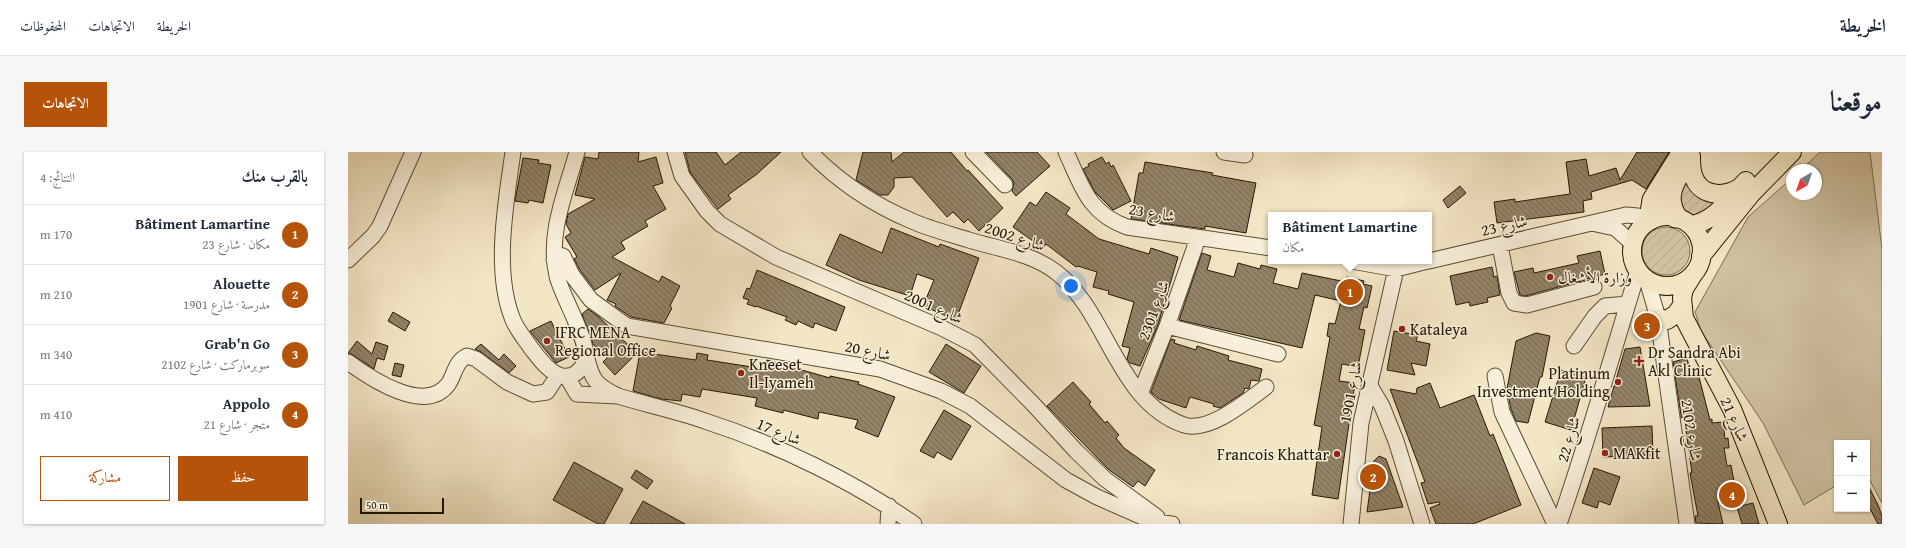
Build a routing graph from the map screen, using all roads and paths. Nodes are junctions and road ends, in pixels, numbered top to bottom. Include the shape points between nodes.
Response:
1 (413, 152) edge
2 (513, 152) edge
3 (577, 152) edge
4 (675, 152) edge
5 (810, 152) edge
6 (973, 152) edge
7 (1066, 152) edge
8 (1224, 152) edge
9 (1774, 152) edge
10 (1792, 152) edge
11 (1689, 153) edge
12 (1245, 155) dead end
13 (1005, 185) dead end
14 (1745, 191) junction
15 (1650, 220) junction
16 (1684, 221) junction
17 (1587, 223) junction
18 (1198, 238) junction
19 (1632, 243) junction
20 (1500, 245) junction
21 (1268, 248) edge
22 (1701, 256) junction
23 (559, 258) junction
24 (348, 260) edge
25 (1432, 260) edge
26 (1368, 264) edge
27 (1417, 264) edge
28 (1396, 269) junction
29 (1694, 273) junction
30 (1642, 275) junction
31 (1594, 287) dead end
32 (1628, 304) junction
33 (1681, 307) junction
34 (1658, 318) junction
35 (1167, 326) junction
36 (585, 346) junction
37 (1574, 346) dead end
38 (1278, 354) dead end
39 (348, 362) edge
40 (562, 376) junction
41 (1495, 376) dead end
42 (1370, 384) junction
43 (1266, 387) dead end
44 (1140, 394) junction
45 (618, 396) junction
46 (889, 506) junction
47 (1169, 523) edge
48 (888, 524) edge
49 (914, 524) edge
50 (1351, 524) edge
51 (1422, 524) edge
52 (1555, 524) edge
53 (1559, 524) edge
54 (1687, 524) edge
55 (1778, 524) edge

1 - 24 street via 380,226
2 - 40 street via 505,213 506,294 517,328 542,362
3 - 23 street via 555,230
4 - 47 street, شارع 2001 via 682,176 707,211 720,224 776,257 942,328 975,345 1105,479
5 - 44 street, شارع 2002 via 834,175 871,200 912,221 1016,253 1057,272 1075,290
6 - 13 street
7 - 18 street, شارع 23 via 1093,206 1115,223
8 - 12 street
9 - 14 main road
10 - 14 main road
11 - 14 main road via 1693,175 1704,190 1723,195
11 - 15 highway via 1653,200
11 - 16 highway via 1670,190 1670,204
14 - 16 main road via 1705,222
14 - 22 main road
15 - 16 main road via 1663,216
15 - 17 street, شارع 23 via 1626,215
15 - 19 main road via 1638,230
16 - 22 main road via 1700,239
17 - 19 street via 1615,228
17 - 20 street, شارع 23
18 - 21 street, شارع 23
18 - 35 street, شارع 2301
19 - 30 main road via 1632,258
20 - 25 street, شارع 23
20 - 31 street via 1509,293 1514,303 1527,305
22 - 29 main road
23 - 36 street, شارع 17 via 565,299
23 - 47 street, شارع 20 via 591,300 627,326 880,369 911,380 941,391 970,406 1066,480 1154,522
26 - 28 street, شارع 23
27 - 28 street, شارع 23
28 - 42 street, شارع 1901
29 - 30 main road via 1677,285 1666,286 1656,284
29 - 33 main road via 1684,289
30 - 32 street, شارع 22
30 - 34 street, شارع 2102
32 - 37 street via 1605,306
32 - 53 street, شارع 22
33 - 34 main road via 1667,320
33 - 55 main road, شارع 21 via 1684,318 1732,409
34 - 54 street, شارع 2102
35 - 38 street
35 - 44 street, شارع 2301
36 - 40 street via 586,356 581,368 576,374
36 - 45 street, شارع 17 via 590,375 601,387
39 - 40 street via 380,382 414,396 436,395 448,383 460,359 467,356 507,382 532,394 547,392
40 - 45 street, شارع 17 via 577,394
41 - 52 street via 1502,412
42 - 50 street, شارع 1901 via 1361,423
42 - 51 street via 1396,441
43 - 44 street, شارع 2002 via 1233,412 1215,421 1186,426 1163,415
45 - 46 street, شارع 17 via 704,420 770,445
46 - 48 street
46 - 49 street, شارع 17

